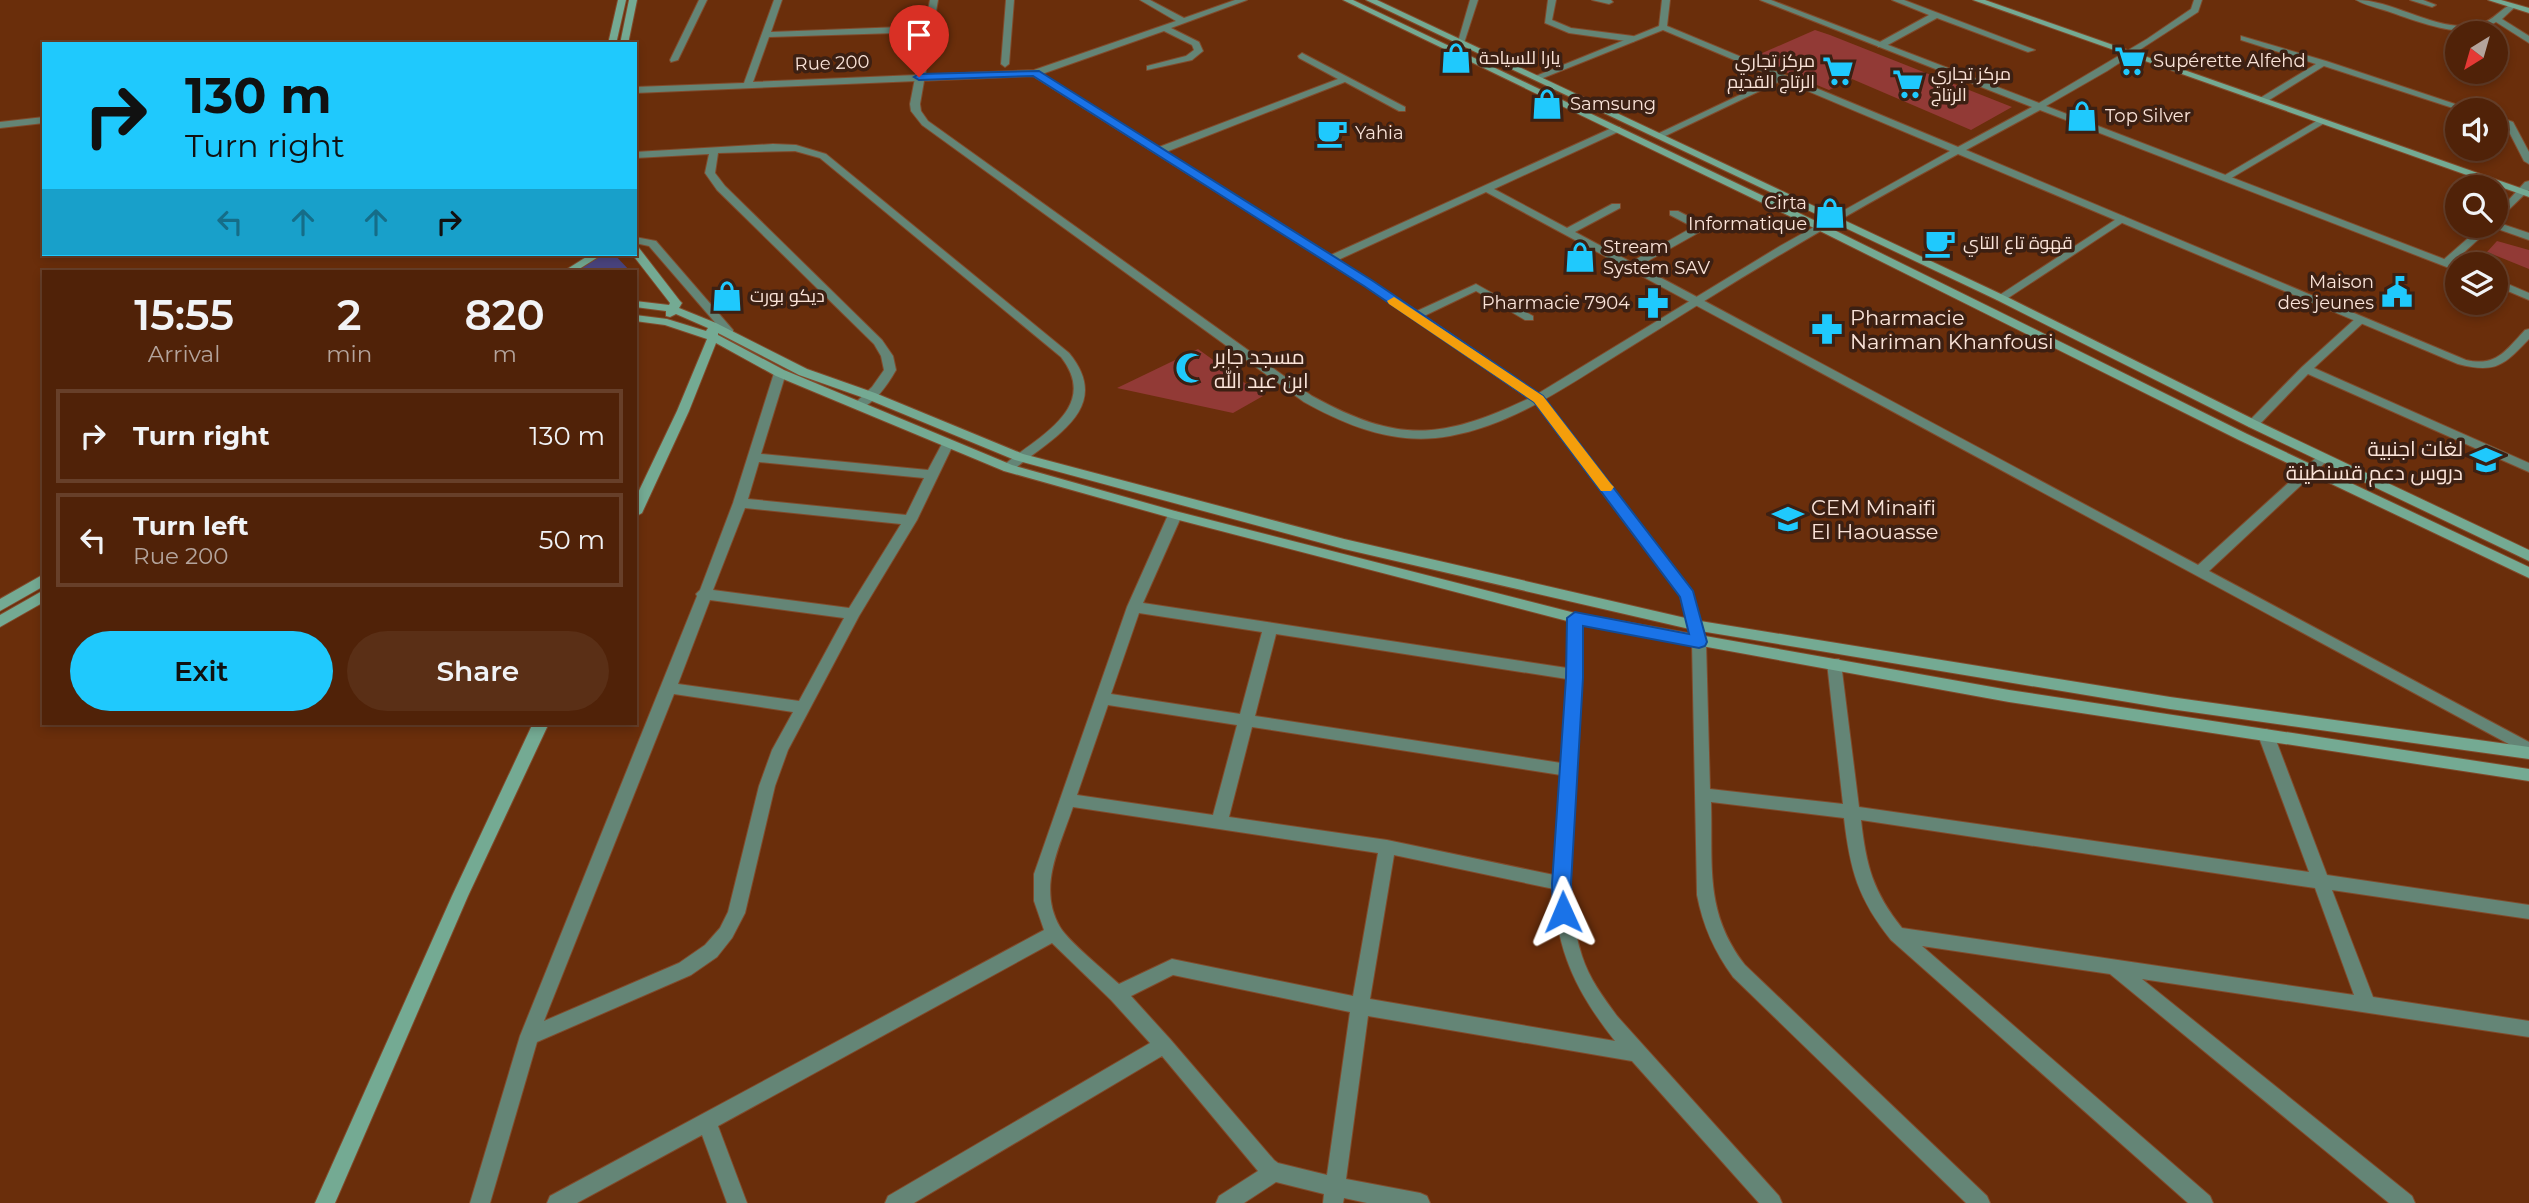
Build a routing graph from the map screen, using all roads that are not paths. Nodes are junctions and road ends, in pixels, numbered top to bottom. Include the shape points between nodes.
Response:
1 (622, 0) edge
2 (633, 0) edge
3 (644, 0) edge
4 (703, 0) edge
5 (778, 0) edge
6 (934, 0) edge
7 (1010, 0) edge
8 (1144, 0) edge
9 (1243, 0) edge
10 (1347, 0) edge
11 (1370, 0) edge
12 (1474, 0) edge
13 (1552, 0) edge
14 (1596, 0) edge
15 (1667, 0) edge
16 (1764, 0) edge
17 (1896, 0) edge
18 (1977, 0) edge
19 (2198, 0) edge
20 (2360, 0) edge
21 (2414, 0) edge
22 (2491, 0) edge
23 (1609, 2) edge
24 (2512, 3) edge
25 (2432, 5) dead end
26 (2529, 5) edge
27 (2529, 12) edge
28 (1936, 15) junction
29 (2495, 18) junction
30 (1183, 21) junction
31 (1165, 27) junction
32 (1663, 27) junction
33 (926, 29) junction
34 (765, 35) junction
35 (2244, 37) dead end
36 (1633, 39) junction
37 (2529, 40) edge
38 (612, 42) edge
39 (624, 42) edge
40 (1460, 43) junction
41 (1881, 45) junction
42 (2031, 50) dead end
43 (2129, 53) junction
44 (1301, 56) dead end
45 (674, 60) dead end
46 (2323, 63) junction
47 (1005, 64) dead end
48 (1150, 68) dead end
49 (1035, 73) junction
50 (919, 77) junction
51 (1535, 78) junction
52 (1783, 78) junction
53 (1350, 81) junction
54 (748, 84) junction
55 (637, 90) edge
56 (2263, 100) junction
57 (2445, 103) edge
58 (2040, 106) junction
59 (1402, 108) dead end
60 (42, 120) edge
61 (2323, 121) junction
62 (2508, 123) edge
63 (3, 125) edge
64 (1617, 129) junction
65 (0, 135) edge
66 (1658, 136) junction
67 (714, 150) junction
68 (1958, 152) junction
69 (1164, 154) junction
70 (637, 155) edge
71 (2529, 161) edge
72 (2225, 178) junction
73 (1485, 188) junction
74 (2527, 190) edge
75 (1616, 206) dead end
76 (2508, 208) edge
77 (1674, 213) dead end
78 (1834, 219) junction
79 (2121, 219) junction
80 (1820, 226) junction
81 (2508, 229) edge
82 (1567, 232) junction
83 (2529, 237) edge
84 (2477, 238) edge
85 (637, 240) edge
86 (2464, 252) edge
87 (637, 253) edge
88 (595, 256) edge
89 (1329, 260) junction
90 (2445, 262) edge
91 (1631, 266) junction
92 (571, 270) edge
93 (2508, 287) edge
94 (2529, 297) edge
95 (2001, 298) junction
96 (1697, 302) junction
97 (637, 305) edge
98 (670, 316) junction
99 (1416, 316) junction
100 (637, 318) edge
101 (1529, 318) dead end
102 (2360, 320) junction
103 (713, 331) junction
104 (729, 332) junction
105 (2529, 332) edge
106 (2306, 369) junction
107 (780, 373) junction
108 (871, 396) junction
109 (1538, 399) junction
110 (858, 406) junction
111 (2253, 424) junction
112 (948, 443) junction
113 (1020, 457) junction
114 (755, 458) junction
115 (2323, 458) junction
116 (1008, 468) junction
117 (2529, 468) edge
118 (2311, 469) junction
119 (930, 474) junction
120 (740, 503) junction
121 (637, 509) edge
122 (1175, 515) junction
123 (910, 520) junction
124 (2529, 556) edge
125 (2199, 572) junction
126 (2529, 573) edge
127 (42, 580) edge
128 (703, 594) junction
129 (42, 596) edge
130 (0, 606) edge
131 (1134, 607) junction
132 (852, 614) junction
133 (1575, 618) junction
134 (0, 622) edge
135 (1270, 628) junction
136 (1697, 633) junction
137 (1834, 663) junction
138 (1574, 675) junction
139 (669, 688) junction
140 (1104, 699) junction
141 (801, 707) junction
142 (1246, 720) junction
143 (540, 725) edge
144 (2266, 735) junction
145 (2529, 751) edge
146 (1569, 770) junction
147 (2529, 775) edge
148 (1702, 794) junction
149 (1067, 800) junction
150 (1852, 812) junction
151 (1220, 820) junction
152 (1387, 847) junction
153 (2321, 881) junction
154 (1562, 884) junction
155 (2529, 912) edge
156 (1054, 933) junction
157 (1897, 935) junction
158 (2115, 968) junction
159 (1117, 994) junction
160 (2367, 1005) junction
161 (1360, 1006) junction
162 (2529, 1029) edge
163 (529, 1036) junction
164 (1164, 1045) junction
165 (1637, 1053) junction
166 (707, 1123) junction
167 (1274, 1172) junction
168 (1334, 1195) edge
169 (325, 1203) edge
170 (480, 1203) edge
171 (557, 1203) edge
172 (737, 1203) edge
173 (895, 1203) edge
174 (1226, 1203) edge
175 (1420, 1203) edge
176 (1772, 1203) edge
177 (1980, 1203) edge
178 (2203, 1203) edge
179 (2404, 1203) edge

1 - 38 main road
2 - 3 street
2 - 39 main road
4 - 45 street
5 - 34 street
6 - 33 street
7 - 47 street
8 - 30 street
9 - 30 street, Rue 200
10 - 64 main road
11 - 40 main road
12 - 40 street
13 - 36 street via 1548,21 1569,30
14 - 23 street
15 - 32 street
16 - 41 street
17 - 28 street
18 - 43 main road
19 - 43 street via 2195,10
20 - 29 street via 2455,26 2478,27
21 - 25 street
22 - 24 main road
24 - 26 main road
24 - 27 main road
24 - 29 street
28 - 41 street
28 - 42 street
29 - 37 street
30 - 31 street, Rue 200
31 - 48 street via 1196,44 1199,51
31 - 49 street, Rue 200
32 - 36 street
32 - 52 street
33 - 34 street
33 - 50 street
34 - 54 street
35 - 46 street
36 - 51 street
40 - 51 main road
41 - 58 street
43 - 56 main road
43 - 58 street
44 - 53 street
46 - 56 street
46 - 57 street
49 - 50 street, Rue 200
49 - 69 street
50 - 54 street, Rue 200
50 - 109 street via 916,111 925,123 1330,412 1374,430 1438,433 1496,421
51 - 66 main road
52 - 66 street
52 - 68 street
53 - 59 street
53 - 69 street
54 - 55 street, Rue 200
56 - 61 main road
58 - 68 street
58 - 72 street
60 - 63 street
61 - 72 street
61 - 74 main road
62 - 71 street
63 - 65 street
64 - 73 street
64 - 80 main road
66 - 78 main road
67 - 70 street
67 - 108 street via 710,173 720,188 887,356 890,370
67 - 113 street via 796,148 823,156 1065,355 1077,373 1081,390 1077,405 1058,429
68 - 78 street
68 - 79 street
69 - 89 street
72 - 90 street
73 - 82 street
73 - 89 street
74 - 76 street
75 - 82 street
77 - 91 street via 1701,227
78 - 80 street
78 - 95 main road
79 - 95 street
79 - 102 street
80 - 96 street
80 - 118 main road
81 - 83 street
82 - 91 street
84 - 86 street
85 - 104 street via 652,243
87 - 98 main road via 676,303
88 - 92 main road
89 - 99 street
91 - 96 street
93 - 94 street
95 - 111 main road
96 - 109 street
96 - 125 street
97 - 98 main road
98 - 100 main road
98 - 103 main road
99 - 101 street via 1476,287
99 - 109 street
102 - 105 street via 2462,362 2488,368
102 - 106 street
103 - 104 main road
103 - 107 main road
103 - 121 main road via 683,411
104 - 108 main road via 803,372
106 - 111 street
106 - 117 street
107 - 110 main road
107 - 114 street
108 - 110 street
108 - 113 main road
109 - 136 street via 1687,595
110 - 112 main road
111 - 115 main road
112 - 116 main road
112 - 119 street
113 - 116 street
113 - 136 main road
114 - 119 street
114 - 120 street
115 - 118 street
115 - 124 main road
116 - 122 main road
118 - 125 street
118 - 126 main road
119 - 123 street
120 - 123 street
120 - 128 street
122 - 131 street
122 - 133 main road
123 - 132 street
125 - 145 street
127 - 130 main road
128 - 132 street
128 - 139 street
129 - 134 main road
131 - 135 street
131 - 140 street
132 - 141 street
133 - 136 main road
133 - 138 street
135 - 138 street
135 - 142 street
136 - 137 main road
136 - 145 main road
136 - 148 street
137 - 144 main road via 2008,696
137 - 150 street
138 - 146 street
139 - 141 street
139 - 163 street
140 - 142 street
140 - 149 street
141 - 163 street via 767,786 736,913 726,933 685,969
142 - 146 street
142 - 151 street
143 - 169 main road
144 - 147 main road
144 - 153 street
146 - 154 street
148 - 150 street
148 - 177 street via 1704,895 1721,948 1739,971
149 - 151 street
149 - 156 street via 1042,874 1042,901
150 - 153 street
150 - 157 street via 1865,888 1875,909
151 - 152 street
152 - 154 street
152 - 161 street
153 - 155 street
153 - 160 street
154 - 165 street via 1563,912 1581,976
156 - 159 street
156 - 166 street
157 - 158 street
157 - 178 street
158 - 160 street
158 - 179 street
159 - 161 street via 1172,967
159 - 164 street
160 - 162 street
161 - 165 street
161 - 168 street
163 - 170 street
164 - 167 street
164 - 173 street
165 - 176 street
166 - 171 street
166 - 172 street
167 - 168 street
167 - 174 street
168 - 175 street

